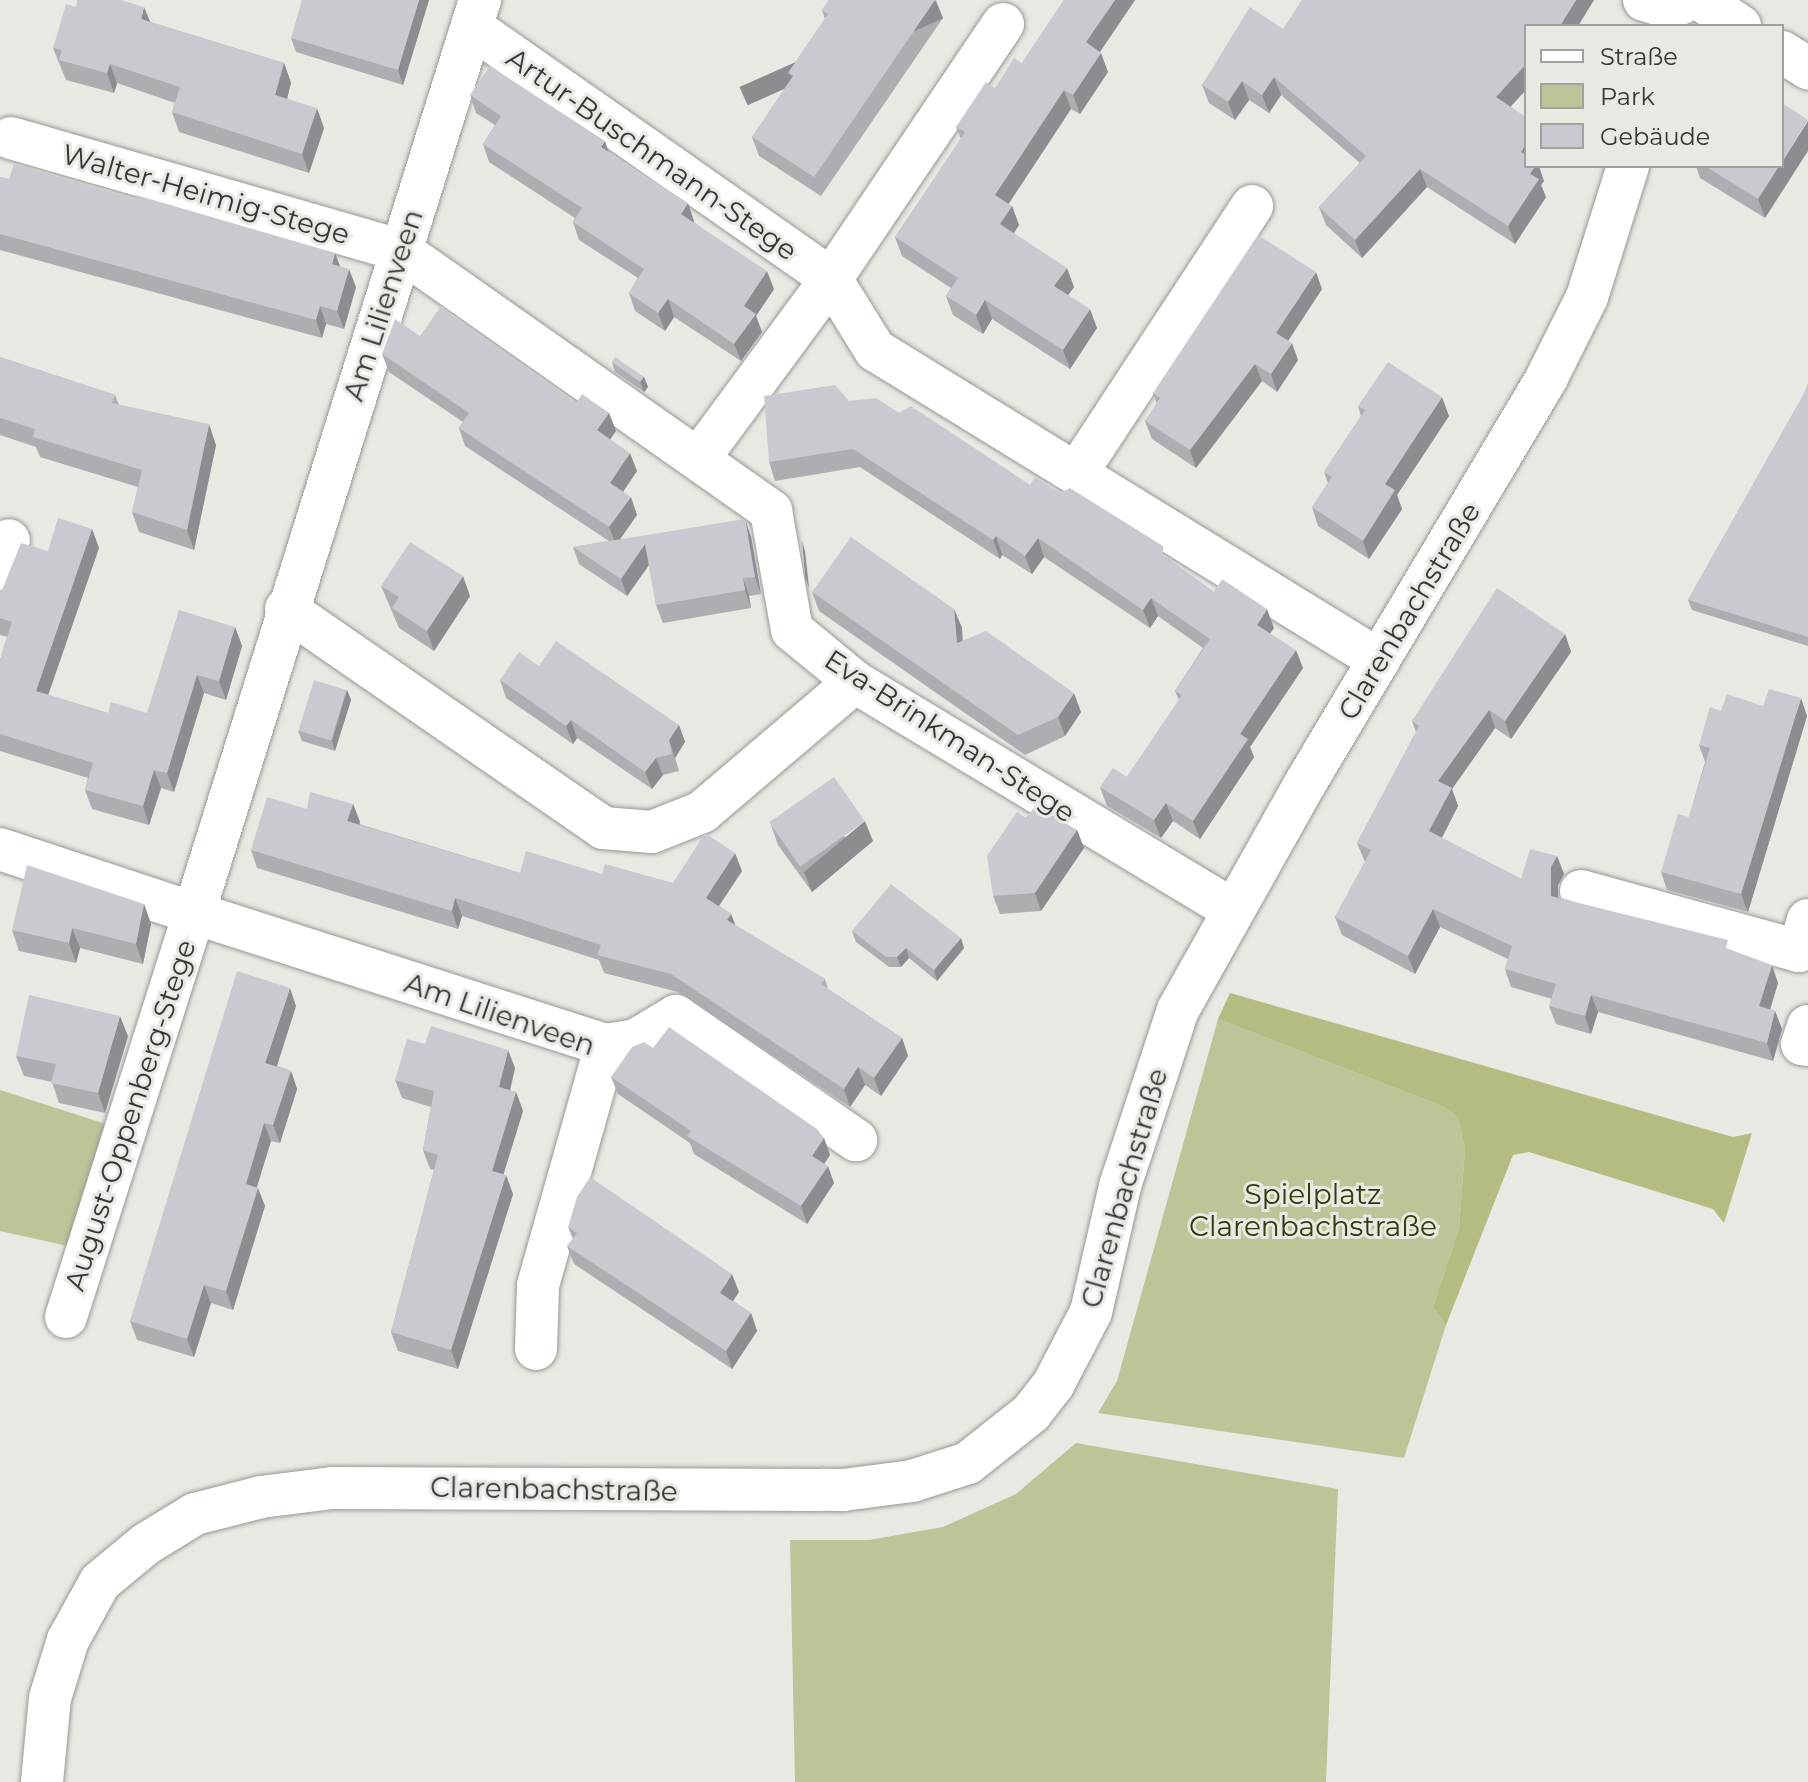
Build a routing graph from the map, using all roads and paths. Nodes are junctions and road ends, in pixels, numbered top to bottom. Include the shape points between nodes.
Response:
1 (1671, 7) edge
2 (477, 14) edge
3 (1003, 24) dead end
4 (1733, 24) edge
5 (1784, 53) edge
6 (1808, 68) edge
7 (11, 138) dead end
8 (1627, 168) edge
9 (1252, 206) dead end
10 (400, 250) junction
11 (831, 279) junction
12 (700, 457) junction
13 (1078, 471) junction
14 (286, 609) junction
15 (1379, 660) junction
16 (855, 682) junction
17 (0, 849) edge
18 (1581, 891) dead end
19 (1233, 910) junction
20 (194, 913) junction
21 (1808, 920) edge
22 (606, 1045) junction
23 (856, 1140) dead end
24 (66, 1317) dead end
25 (536, 1349) dead end
26 (42, 1782) edge

1 - 4 street
2 - 10 street, Am Lilienveen
2 - 11 street, Artur-Buschmann-Stege
3 - 11 street
5 - 6 street
7 - 10 street, Walter-Heimig-Stege
8 - 15 street, Clarenbachstraße via 1587,297 1567,337
9 - 13 street
10 - 12 street, Eva-Brinkman-Stege
10 - 14 street, Am Lilienveen
11 - 12 street
11 - 13 street, Artur-Buschmann-Stege via 875,350
12 - 16 street, Eva-Brinkman-Stege via 771,511 792,630
13 - 15 street, Artur-Buschmann-Stege
14 - 16 street via 603,828 652,832 702,812
14 - 20 street, Am Lilienveen
15 - 19 street, Clarenbachstraße
16 - 19 street, Eva-Brinkman-Stege
17 - 20 street, Am Lilienveen
18 - 21 street via 1799,951
19 - 26 street, Clarenbachstraße via 1178,1010 1147,1095 1091,1312 1053,1385 1031,1413 968,1463 912,1481 843,1490 332,1488 261,1497 195,1514 100,1582 68,1640 50,1698
20 - 22 street, Am Lilienveen
20 - 24 street, August-Oppenberg-Stege
22 - 23 street via 636,1040 676,1016
22 - 25 street, Am Lilienveen via 538,1286

